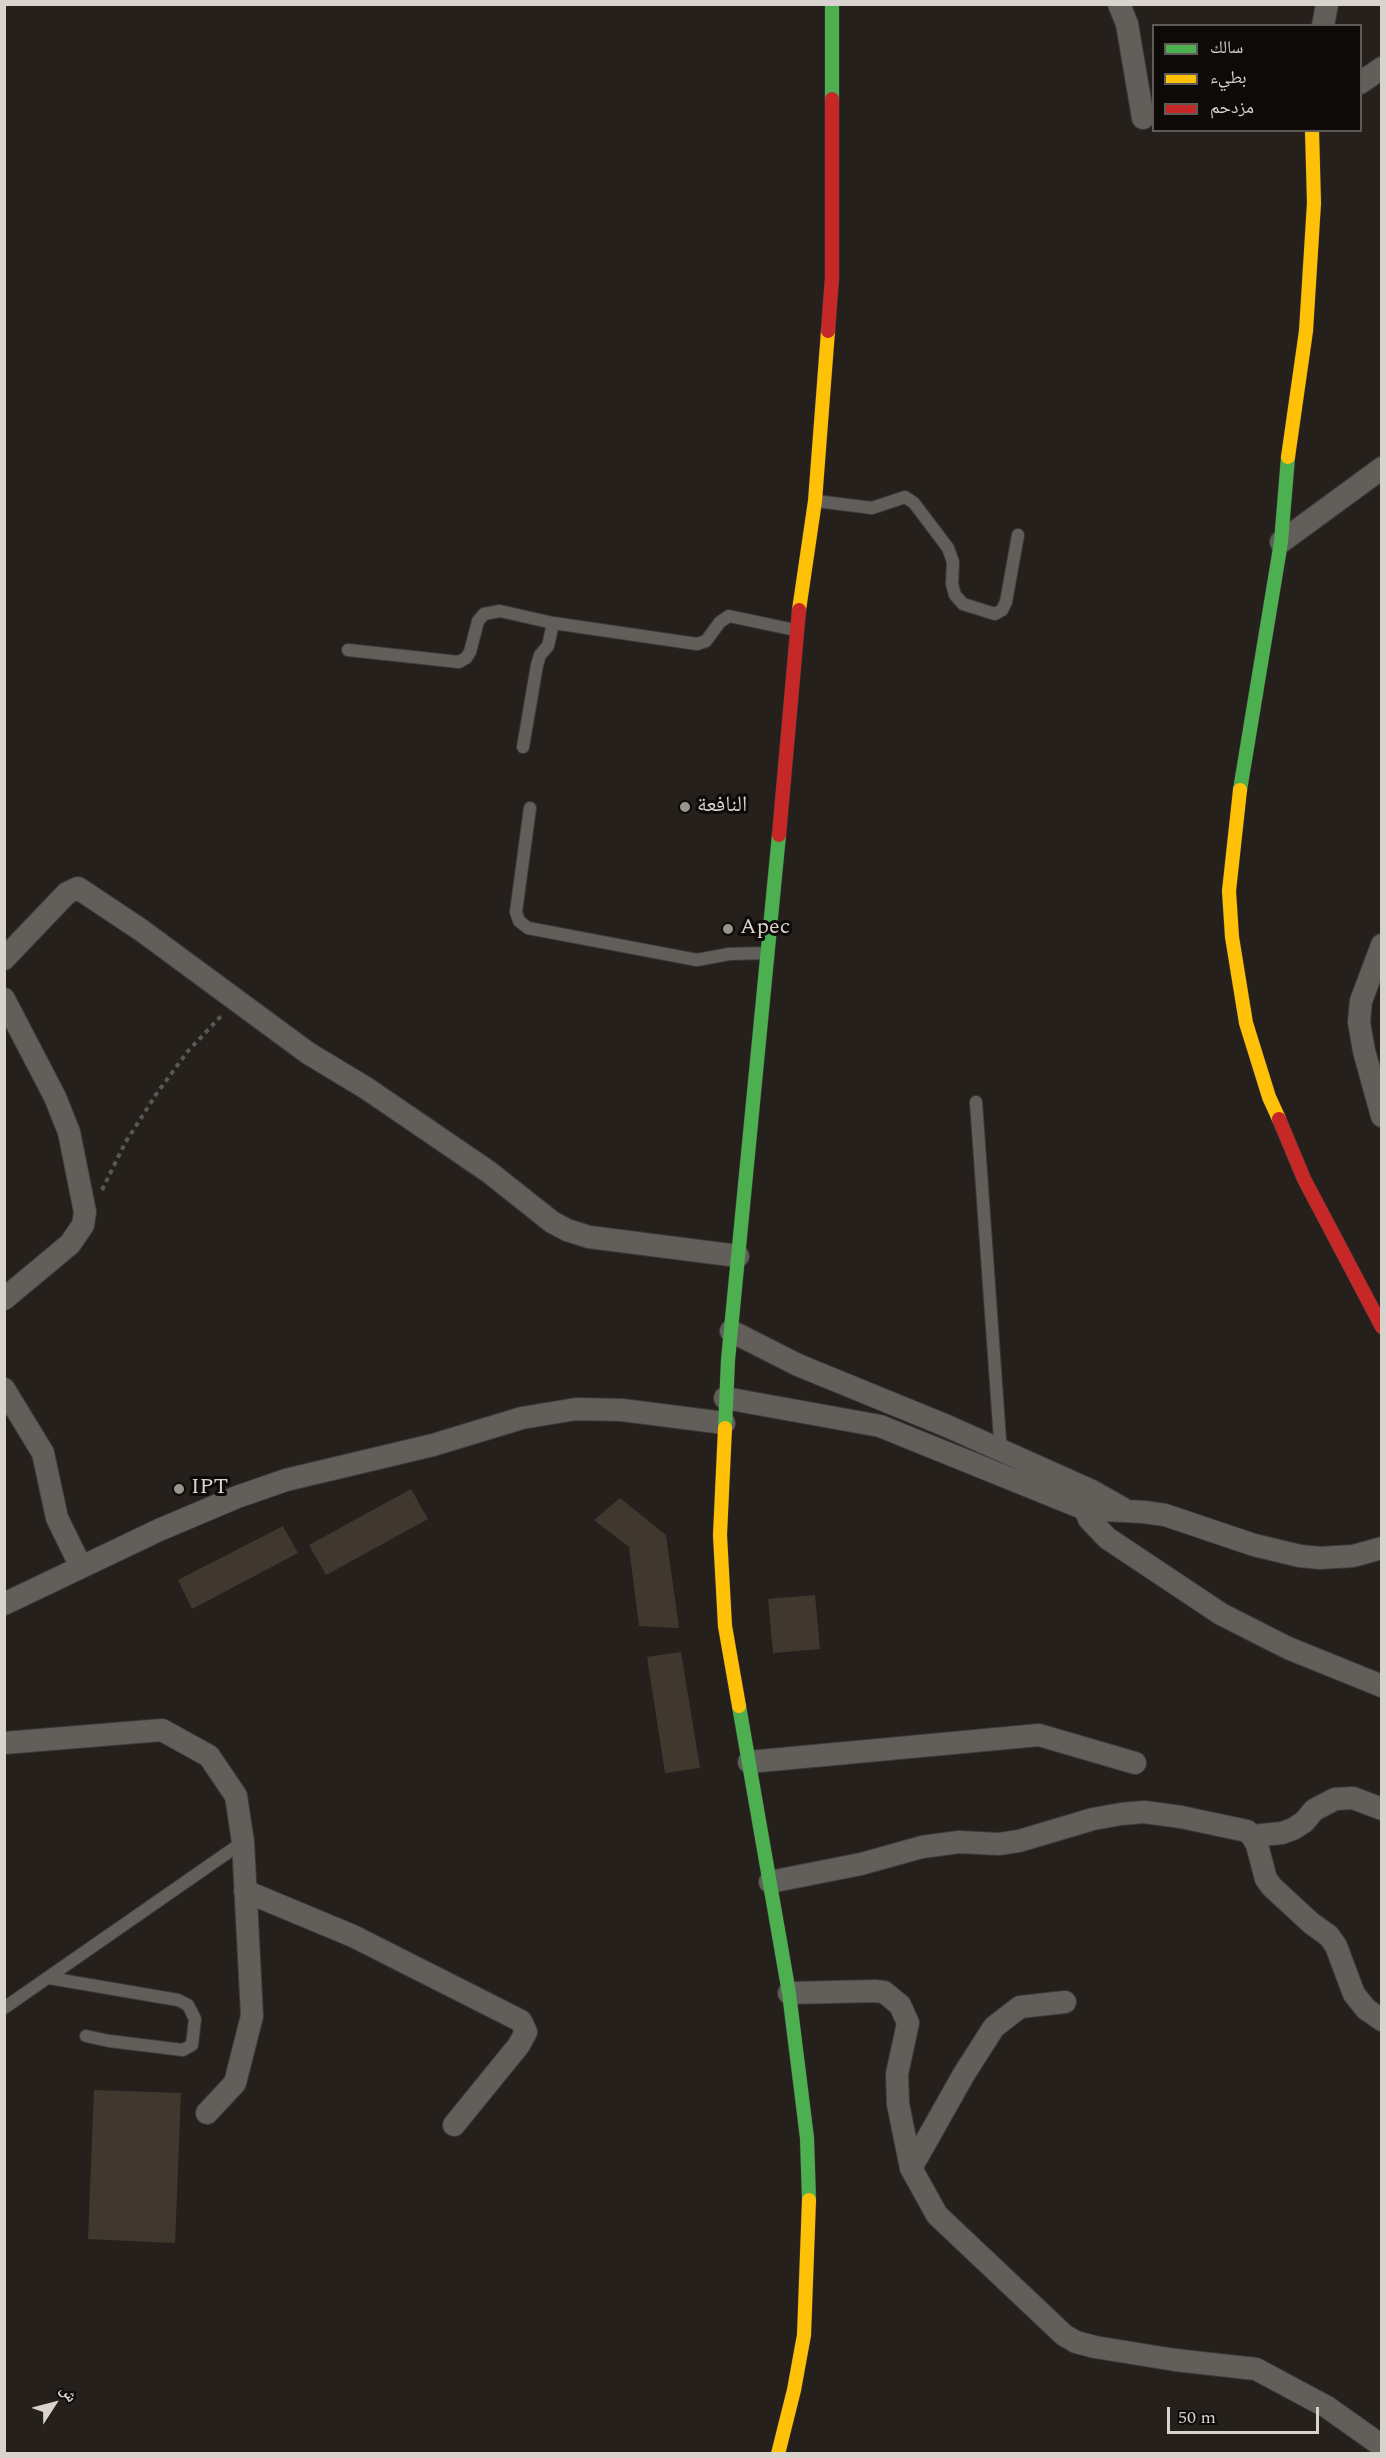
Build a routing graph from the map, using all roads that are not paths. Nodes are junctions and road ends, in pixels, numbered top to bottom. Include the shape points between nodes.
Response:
1 (832, 4) edge
2 (1119, 4) edge
3 (1327, 4) edge
4 (1323, 24) edge
5 (1382, 68) edge
6 (1362, 82) edge
7 (1143, 118) dead end
8 (1312, 132) edge
9 (1382, 468) edge
10 (815, 501) junction
11 (1018, 536) dead end
12 (1281, 542) junction
13 (553, 623) junction
14 (796, 630) junction
15 (348, 650) dead end
16 (523, 747) dead end
17 (530, 808) dead end
18 (1382, 945) edge
19 (769, 953) junction
20 (4, 959) edge
21 (4, 999) edge
22 (976, 1102) dead end
23 (1382, 1116) edge
24 (738, 1256) junction
25 (4, 1299) edge
26 (1382, 1327) edge
27 (731, 1330) junction
28 (4, 1389) edge
29 (725, 1398) junction
30 (724, 1423) junction
31 (947, 1426) junction
32 (939, 1449) junction
33 (1001, 1450) junction
34 (1000, 1474) junction
35 (1088, 1500) junction
36 (1382, 1548) edge
37 (81, 1567) junction
38 (4, 1604) edge
39 (1382, 1686) edge
40 (4, 1743) edge
41 (749, 1762) junction
42 (1135, 1763) dead end
43 (1382, 1809) edge
44 (1252, 1836) junction
45 (243, 1842) junction
46 (770, 1882) junction
47 (245, 1891) junction
48 (49, 1978) junction
49 (789, 1993) junction
50 (1065, 2002) dead end
51 (4, 2008) edge
52 (1382, 2020) edge
53 (86, 2036) dead end
54 (207, 2113) dead end
55 (454, 2125) dead end
56 (911, 2168) junction
57 (1382, 2446) edge
58 (777, 2454) edge

1 - 10 main road via 834,256
2 - 7 street via 1127,24
3 - 4 street
5 - 6 street
8 - 12 main road via 1311,275
9 - 12 street
10 - 11 lane via 872,508 905,497 914,503 948,548 955,595 963,604 994,614 1006,602
10 - 14 main road
12 - 26 main road via 1242,770 1229,891 1232,938 1246,1023 1269,1097 1304,1179
13 - 14 lane via 697,644 706,641 729,616
13 - 15 lane via 500,611 484,614 478,621 470,652 459,662
13 - 16 lane via 548,646 537,665
14 - 19 main road
17 - 19 lane via 516,912 528,928 697,960
18 - 23 street via 1361,1001 1359,1022
19 - 24 main road
20 - 24 street via 67,893 78,888 308,1053 480,1165 552,1222 589,1237
21 - 25 street via 69,1132 85,1212 83,1225 70,1244
22 - 33 lane
24 - 27 main road
27 - 29 main road
27 - 31 street via 798,1365
28 - 37 street via 43,1453 57,1518
29 - 30 main road
29 - 32 street via 880,1426
30 - 37 street via 622,1410 576,1409 522,1418 433,1445 271,1485 219,1504
30 - 41 main road via 720,1535 725,1626
31 - 32 street
31 - 33 street
32 - 34 street
33 - 34 lane
33 - 35 street
34 - 35 street
35 - 36 street via 1125,1511 1180,1519 1254,1545 1300,1556 1353,1556
35 - 39 street via 1089,1519 1107,1539 1221,1614 1288,1648
37 - 38 street
40 - 45 street via 162,1730 209,1756 236,1796
41 - 42 street via 1039,1735
41 - 46 main road
43 - 44 street via 1353,1798 1335,1799 1314,1810 1293,1829
44 - 46 street via 1247,1831 1181,1816 1121,1814 1019,1841 959,1842 922,1848
44 - 52 street via 1266,1879 1329,1936 1354,1994
45 - 47 street
45 - 48 lane
46 - 49 main road
47 - 54 street via 252,2016 235,2083
47 - 55 street via 353,1936 520,2021 526,2032 519,2045
48 - 51 lane
48 - 53 lane via 178,2000 188,2005 195,2019 192,2045 183,2050
49 - 56 street via 875,1991 884,1992 900,2005 908,2023 897,2074 898,2104
49 - 58 main road via 807,2138 810,2213 804,2335
50 - 56 street via 1020,2007 994,2027
56 - 57 street via 937,2215 954,2234 1064,2335 1095,2347 1256,2369 1327,2407

